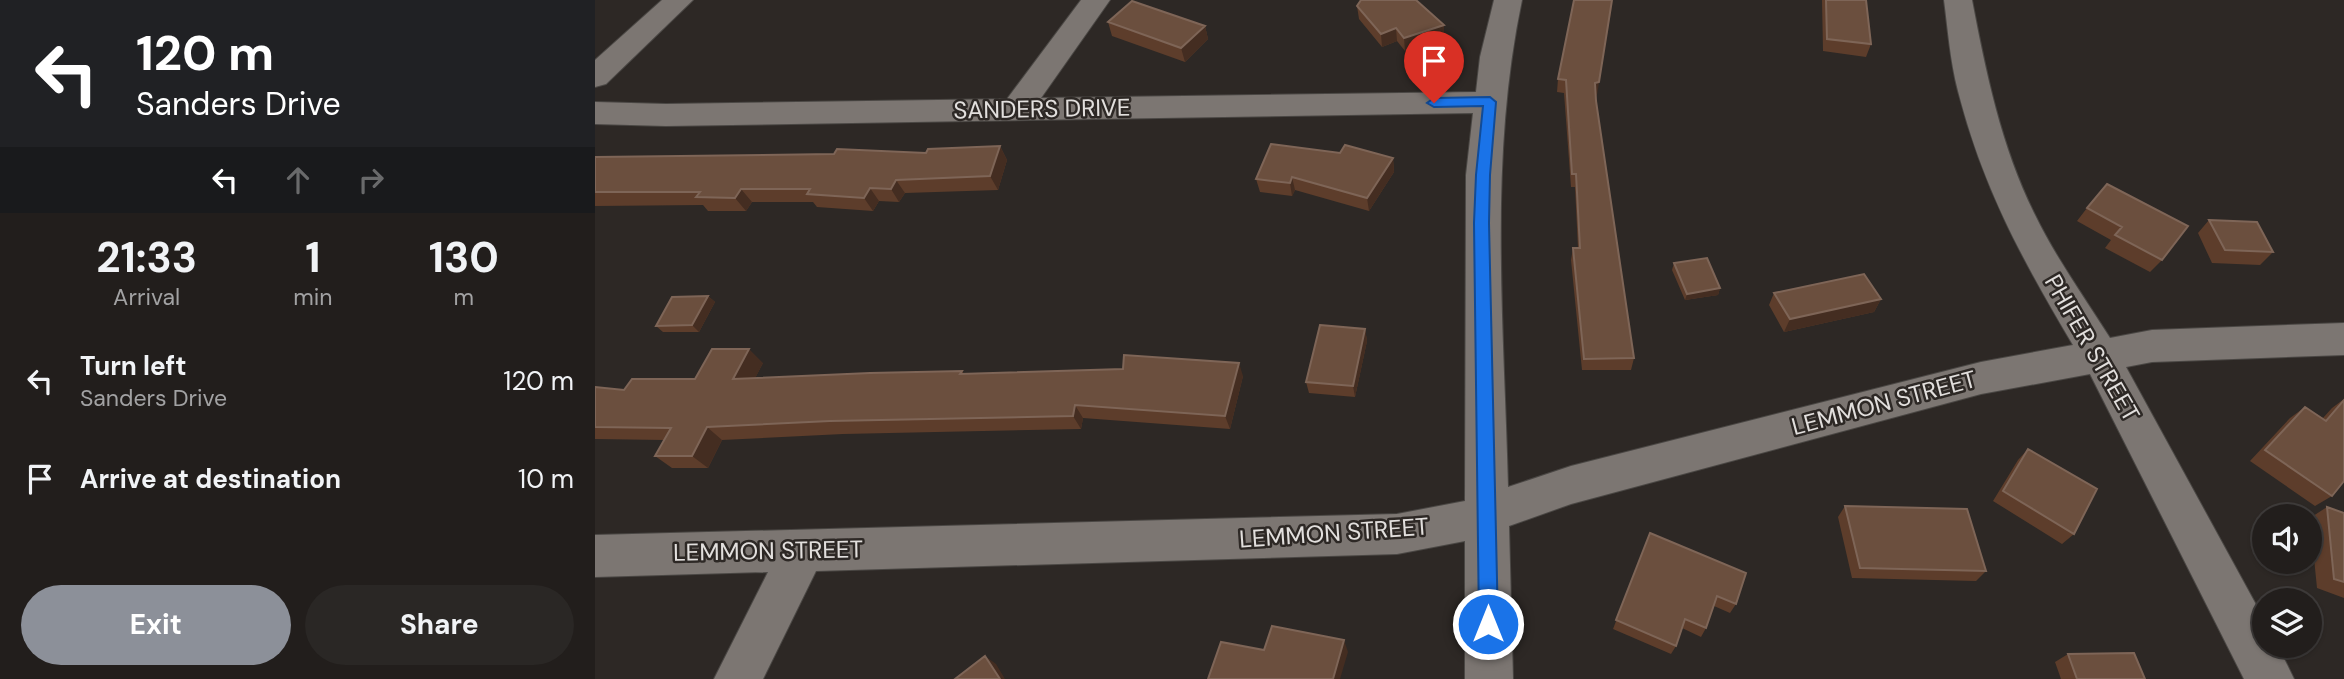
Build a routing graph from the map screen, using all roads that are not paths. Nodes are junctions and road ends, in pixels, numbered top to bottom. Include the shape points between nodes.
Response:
1 (679, 0) edge
2 (1095, 0) edge
3 (1509, 0) edge
4 (1958, 0) edge
5 (595, 77) edge
6 (1490, 102) junction
7 (1016, 110) junction
8 (595, 113) edge
9 (2344, 339) edge
10 (2099, 354) junction
11 (1487, 513) junction
12 (803, 550) junction
13 (595, 556) edge
14 (738, 679) edge
15 (1489, 679) edge
16 (2270, 679) edge

1 - 5 street
2 - 7 street
3 - 6 street
4 - 10 street, PHIFER STREET via 1973,89 2000,173 2037,253
6 - 7 street, SANDERS DRIVE
6 - 11 street via 1482,223
7 - 8 street, SANDERS DRIVE via 666,116
9 - 10 street, LEMMON STREET via 2153,346
10 - 11 street, LEMMON STREET via 1980,378 1571,485
10 - 16 street, PHIFER STREET
11 - 12 street, LEMMON STREET via 1397,534
11 - 15 street
12 - 13 street, LEMMON STREET
12 - 14 street

